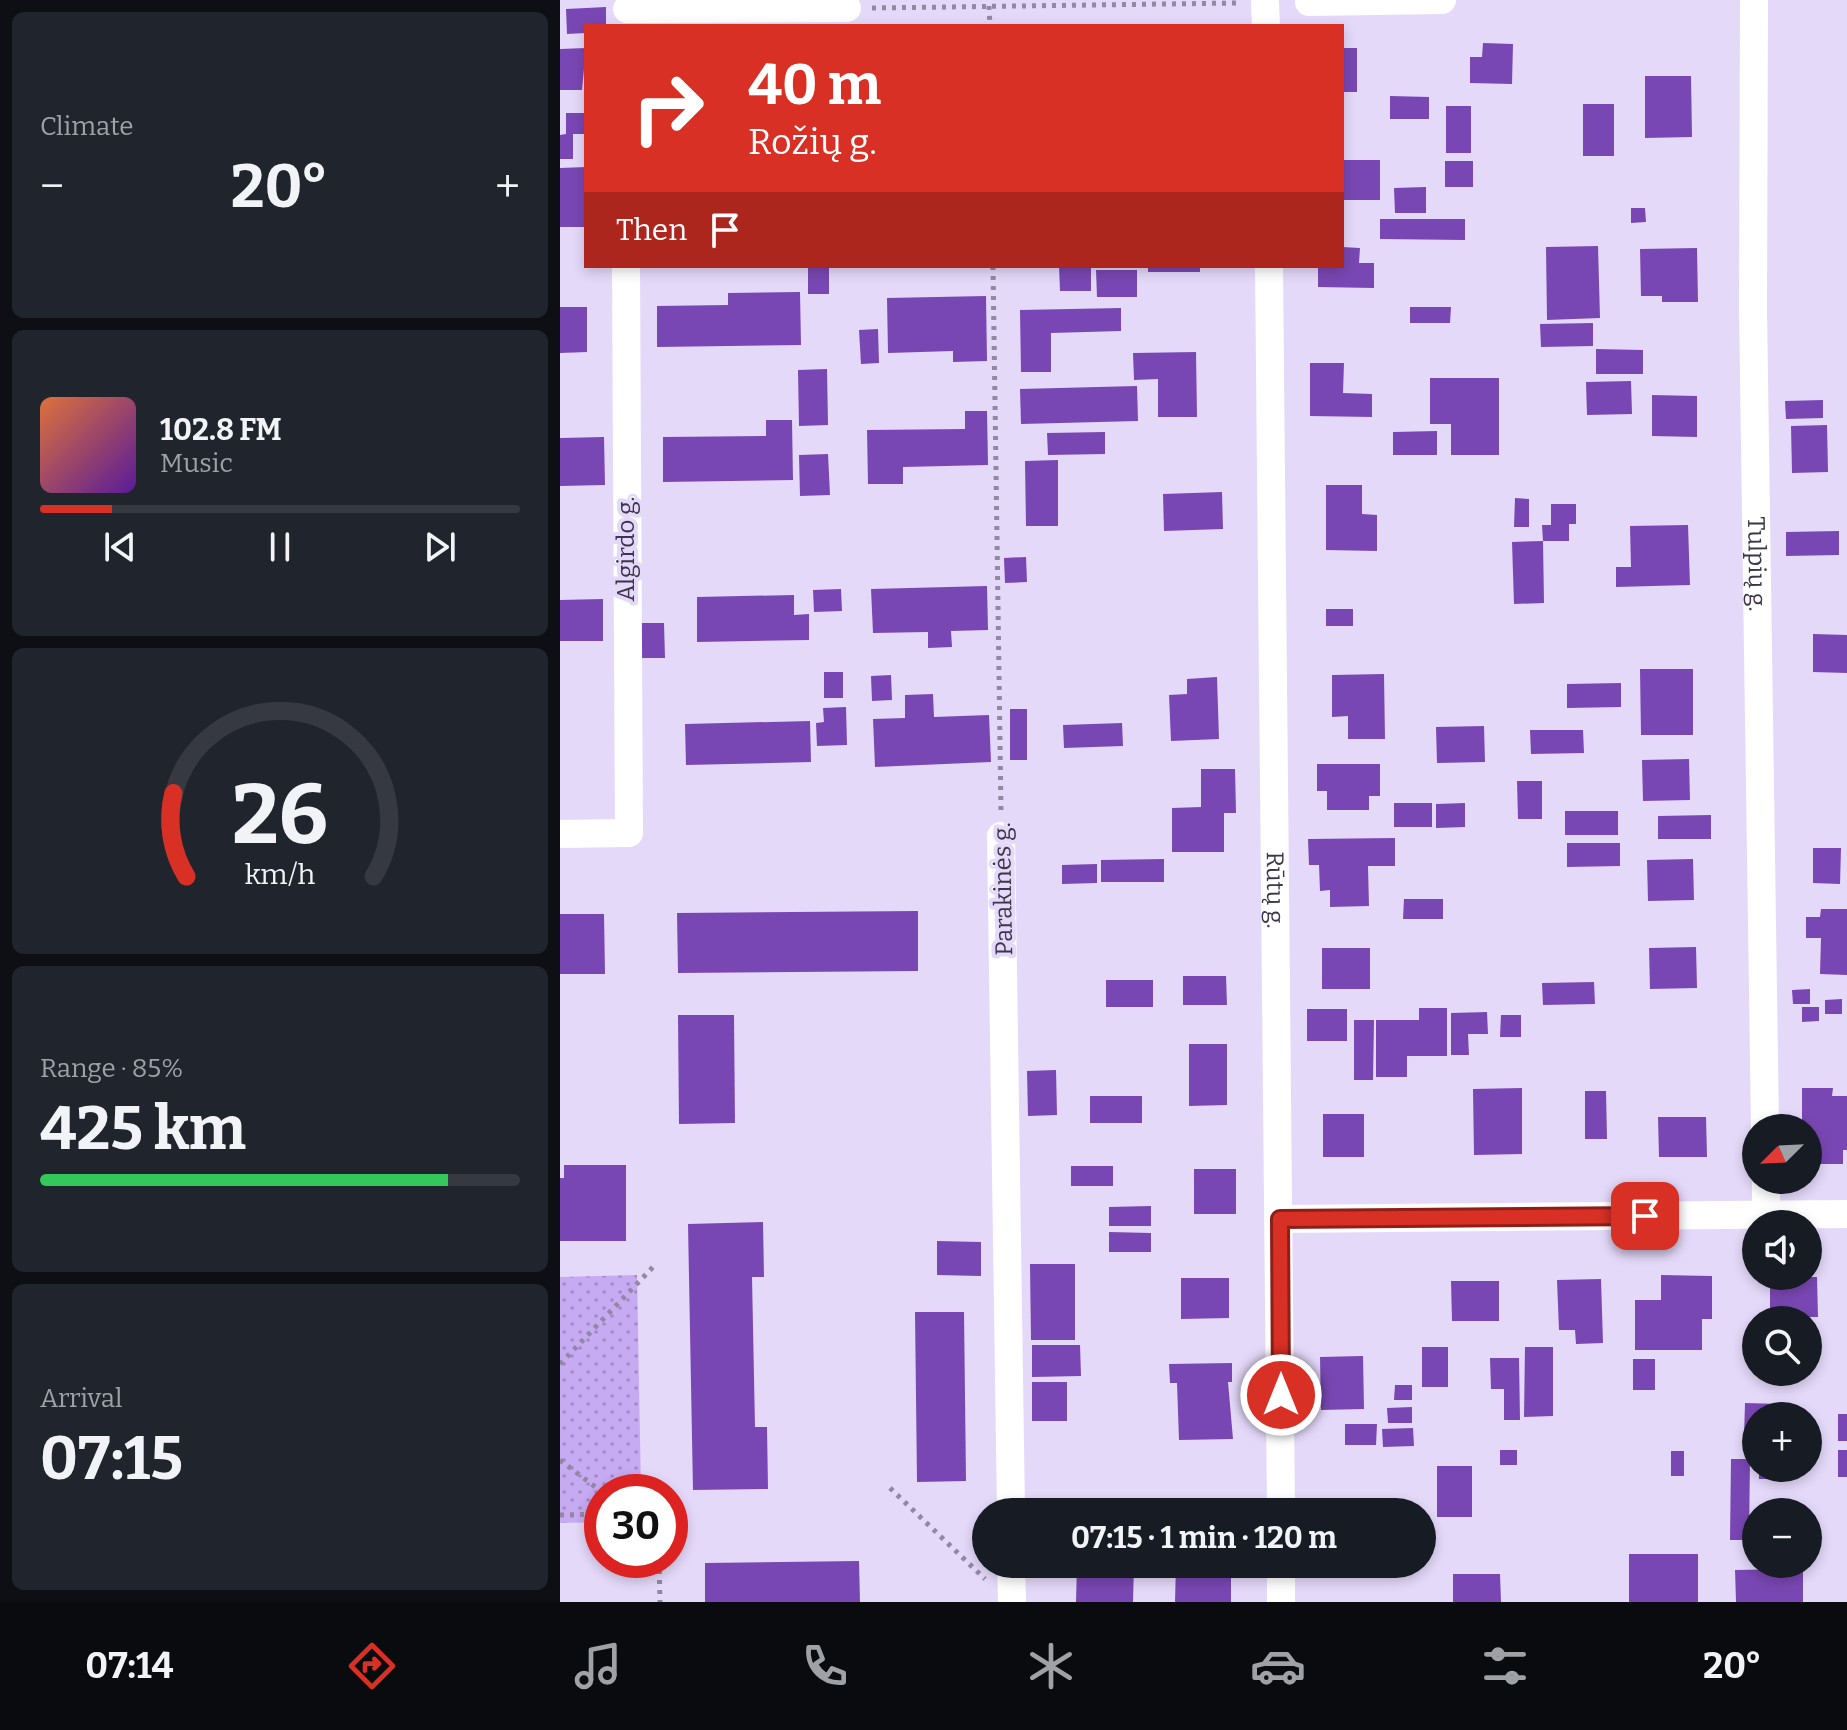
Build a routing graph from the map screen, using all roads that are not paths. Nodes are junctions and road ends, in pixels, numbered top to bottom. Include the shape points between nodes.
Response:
1 (1442, 0) edge
2 (1754, 0) edge
3 (1309, 2) dead end
4 (847, 8) road end
5 (627, 12) edge
6 (626, 268) edge
7 (1269, 268) edge
8 (560, 834) edge
9 (1001, 836) road end
10 (1765, 1114) edge
11 (1822, 1214) edge
12 (1847, 1214) edge
13 (1742, 1215) edge
14 (1280, 1219) junction
15 (1011, 1498) edge
16 (1281, 1498) edge
17 (1011, 1578) edge
18 (1281, 1578) edge
19 (1012, 1602) edge
20 (1281, 1602) edge

1 - 3 street
2 - 10 street, Tulpių g.
4 - 5 street
6 - 8 street, Algirdo g. via 629,833
7 - 14 street, Rūtų g.
9 - 15 street, Parakinės g.
11 - 12 street
13 - 14 street
14 - 16 street, Rūtų g.
17 - 19 street
18 - 20 street

